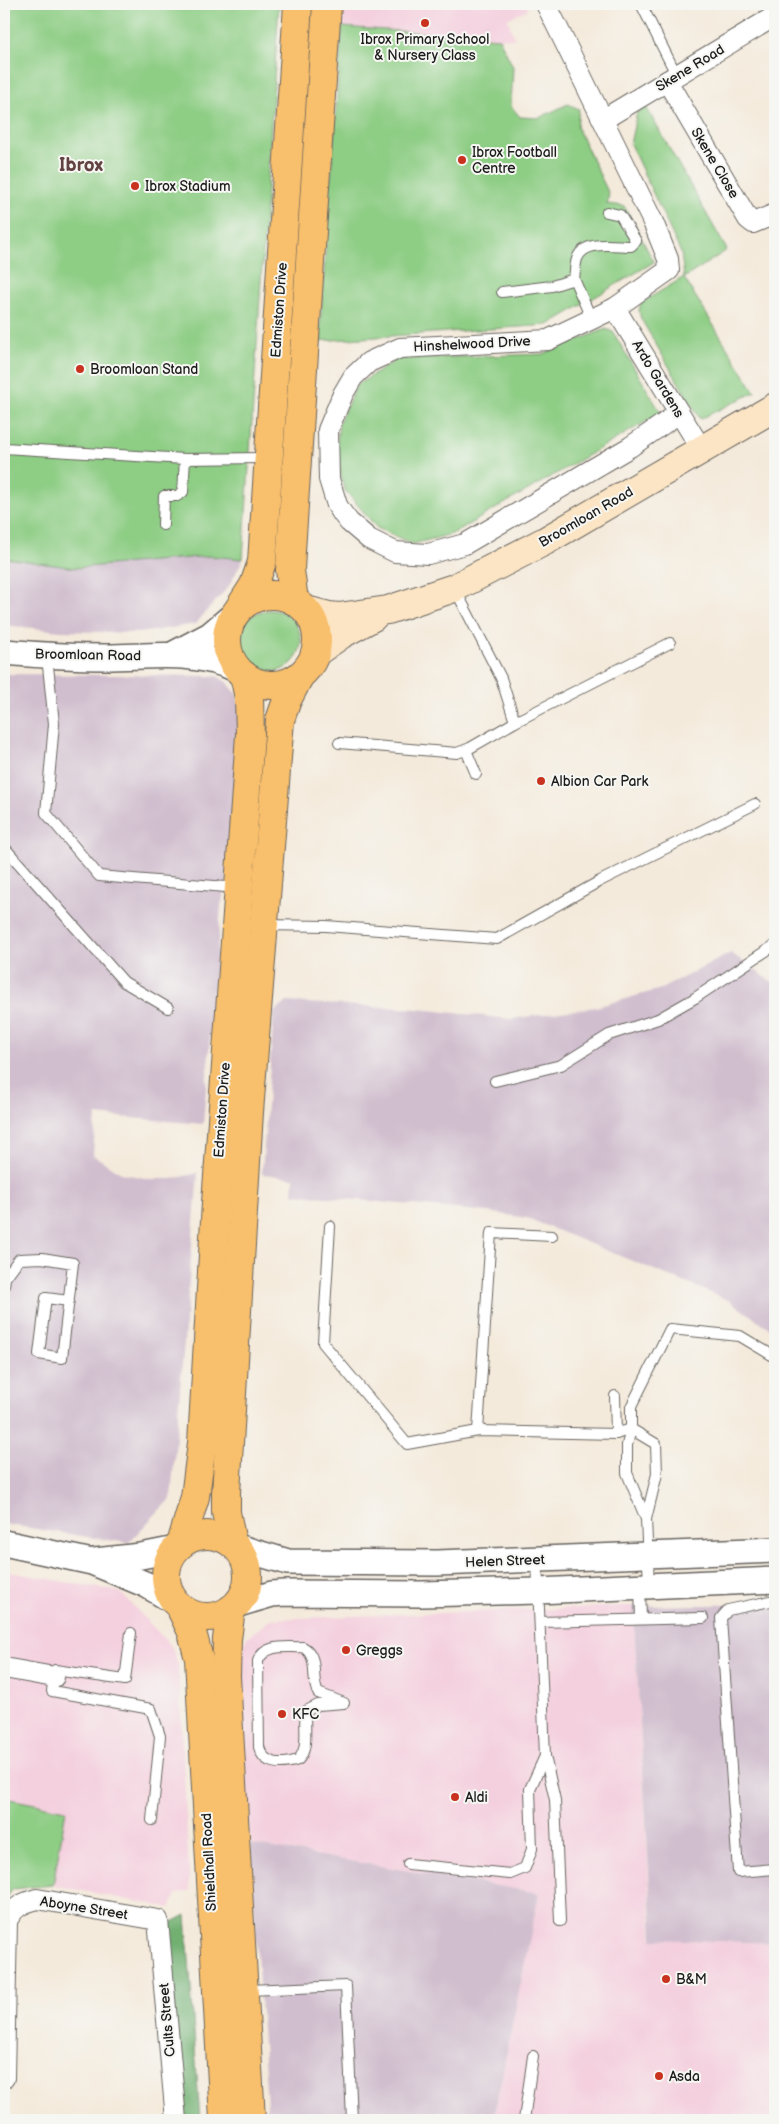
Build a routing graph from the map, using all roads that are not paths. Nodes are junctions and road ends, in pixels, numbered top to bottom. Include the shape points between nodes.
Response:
1 (298, 4) edge
2 (327, 4) edge
3 (546, 4) edge
4 (640, 4) edge
5 (775, 16) edge
6 (672, 78) junction
7 (604, 119) junction
8 (607, 212) dead end
9 (775, 214) edge
10 (574, 279) junction
11 (502, 292) dead end
12 (615, 308) junction
13 (591, 318) junction
14 (775, 407) edge
15 (679, 413) junction
16 (4, 448) edge
17 (702, 450) junction
18 (270, 458) junction
19 (185, 459) junction
20 (162, 525) dead end
21 (454, 588) junction
22 (300, 605) junction
23 (388, 610) junction
24 (238, 611) junction
25 (670, 643) dead end
26 (4, 652) edge
27 (315, 653) junction
28 (172, 655) junction
29 (47, 656) junction
30 (241, 673) junction
31 (299, 677) junction
32 (516, 722) junction
33 (339, 743) dead end
34 (466, 750) junction
35 (476, 774) dead end
36 (755, 804) dead end
37 (4, 847) edge
38 (238, 888) junction
39 (263, 924) junction
40 (775, 945) edge
41 (168, 1008) dead end
42 (495, 1081) dead end
43 (330, 1226) dead end
44 (552, 1236) dead end
45 (4, 1286) edge
46 (69, 1301) junction
47 (775, 1357) edge
48 (615, 1396) dead end
49 (631, 1429) junction
50 (478, 1431) junction
51 (616, 1434) junction
52 (646, 1519) junction
53 (4, 1543) edge
54 (234, 1545) junction
55 (179, 1546) junction
56 (775, 1550) edge
57 (648, 1556) junction
58 (537, 1560) junction
59 (92, 1562) junction
60 (775, 1580) edge
61 (644, 1586) junction
62 (538, 1590) junction
63 (775, 1600) edge
64 (177, 1605) junction
65 (235, 1606) junction
66 (641, 1618) junction
67 (703, 1618) dead end
68 (540, 1622) junction
69 (131, 1632) dead end
70 (4, 1668) edge
71 (54, 1677) junction
72 (344, 1702) joint
73 (545, 1756) junction
74 (152, 1820) dead end
75 (408, 1864) dead end
76 (775, 1869) edge
77 (240, 1917) junction
78 (212, 1919) junction
79 (158, 1920) joint
80 (560, 1920) dead end
81 (5, 1985) edge
82 (244, 1990) junction
83 (533, 2056) dead end
84 (4, 2078) edge
85 (176, 2120) edge
86 (224, 2120) edge
87 (251, 2120) edge
88 (352, 2120) edge
89 (524, 2120) edge

1 - 18 main road, Edmiston Drive
2 - 22 main road, Edmiston Drive via 290,570
3 - 7 street, Hinshelwood Drive
4 - 6 lane
5 - 6 street, Skene Road
6 - 7 street, Skene Road
6 - 9 street, Skene Close via 748,218 754,223
7 - 12 street, Hinshelwood Drive via 653,222 670,266 666,274
8 - 10 lane via 620,215 636,241 630,246 593,245 583,249 576,259
10 - 11 lane via 552,286
10 - 13 lane
12 - 13 street, Hinshelwood Drive
12 - 15 street, Ardo Gardens
13 - 15 street, Hinshelwood Drive via 548,340 400,348 370,362 353,377 342,394 328,430 329,479 337,505 349,522 369,539 395,552 428,554 454,548 630,448
14 - 17 main road, Broomloan Road
15 - 17 street, Ardo Gardens
16 - 19 lane
17 - 21 main road, Broomloan Road via 546,541
18 - 19 lane
18 - 24 main road, Edmiston Drive via 262,562 254,585
19 - 20 lane via 183,492 177,496 164,496
21 - 23 main road, Broomloan Road
21 - 32 lane via 501,678
22 - 23 main road, Broomloan Road via 338,617
22 - 24 main road via 280,596 264,596 250,601
22 - 27 main road via 314,623
23 - 27 main road, Broomloan Road via 342,634
24 - 28 street, Broomloan Road via 210,635
24 - 30 main road via 227,637 229,651
25 - 32 lane
26 - 29 street, Broomloan Road
27 - 31 main road
28 - 29 street, Broomloan Road
28 - 30 street, Broomloan Road via 209,660
29 - 38 lane via 54,724 46,813 99,876
30 - 31 main road via 271,685
30 - 38 main road, Edmiston Drive via 249,698 250,736
31 - 39 main road, Edmiston Drive via 280,720
32 - 34 lane
33 - 34 lane via 457,753
34 - 35 lane
36 - 39 lane via 600,881 494,939
37 - 41 lane via 124,982
38 - 55 main road, Edmiston Drive via 202,1442 194,1497
39 - 54 main road, Edmiston Drive via 226,1493 226,1512
40 - 42 lane via 658,1019 609,1036 562,1065
43 - 50 lane via 324,1343 407,1444
44 - 50 lane via 491,1233
45 - 46 lane via 5,1278 19,1259 42,1258 73,1263
46 - 46 lane via 62,1358 38,1354 46,1298
47 - 49 lane via 740,1336 670,1329 631,1407
48 - 51 lane
49 - 51 lane
49 - 52 lane via 627,1445 627,1473
49 - 52 lane via 656,1444 656,1474
50 - 51 lane
52 - 57 lane
53 - 59 street
54 - 55 main road via 219,1536 205,1535 192,1537
54 - 58 street, Helen Street via 288,1562
54 - 65 main road via 247,1566 248,1580 244,1594
55 - 59 street via 141,1556
55 - 64 main road via 167,1565 166,1578 168,1591
56 - 57 street, Helen Street
57 - 58 street, Helen Street
57 - 61 lane
58 - 62 lane
59 - 64 street via 147,1585
60 - 61 street
61 - 62 street
61 - 66 lane
62 - 65 street via 422,1594 285,1593 259,1597
62 - 68 lane
63 - 76 lane via 728,1610 721,1618 738,1872
64 - 65 main road via 197,1616 210,1617 224,1614
64 - 78 main road, Shieldhall Road via 192,1632 198,1659
65 - 77 main road, Shieldhall Road via 227,1639 226,1676
66 - 67 lane
66 - 68 lane
68 - 73 lane
69 - 71 lane via 125,1680 55,1670
70 - 71 street
71 - 74 lane via 52,1691 150,1709 160,1736
72 - 72 lane via 318,1705 306,1711 305,1750 298,1760 269,1762 263,1758 259,1747 258,1660 265,1650 308,1650 314,1662 318,1693
73 - 75 lane via 530,1789 532,1848 525,1868 510,1874
73 - 80 lane via 555,1800
77 - 78 main road
77 - 82 main road, Shieldhall Road
78 - 86 main road, Shieldhall Road
79 - 81 street, Aboyne Street via 37,1899 24,1902 12,1910 7,1921
79 - 85 street, Cults Street
81 - 84 street
82 - 87 main road, Shieldhall Road
82 - 88 lane via 346,1986
83 - 89 lane

